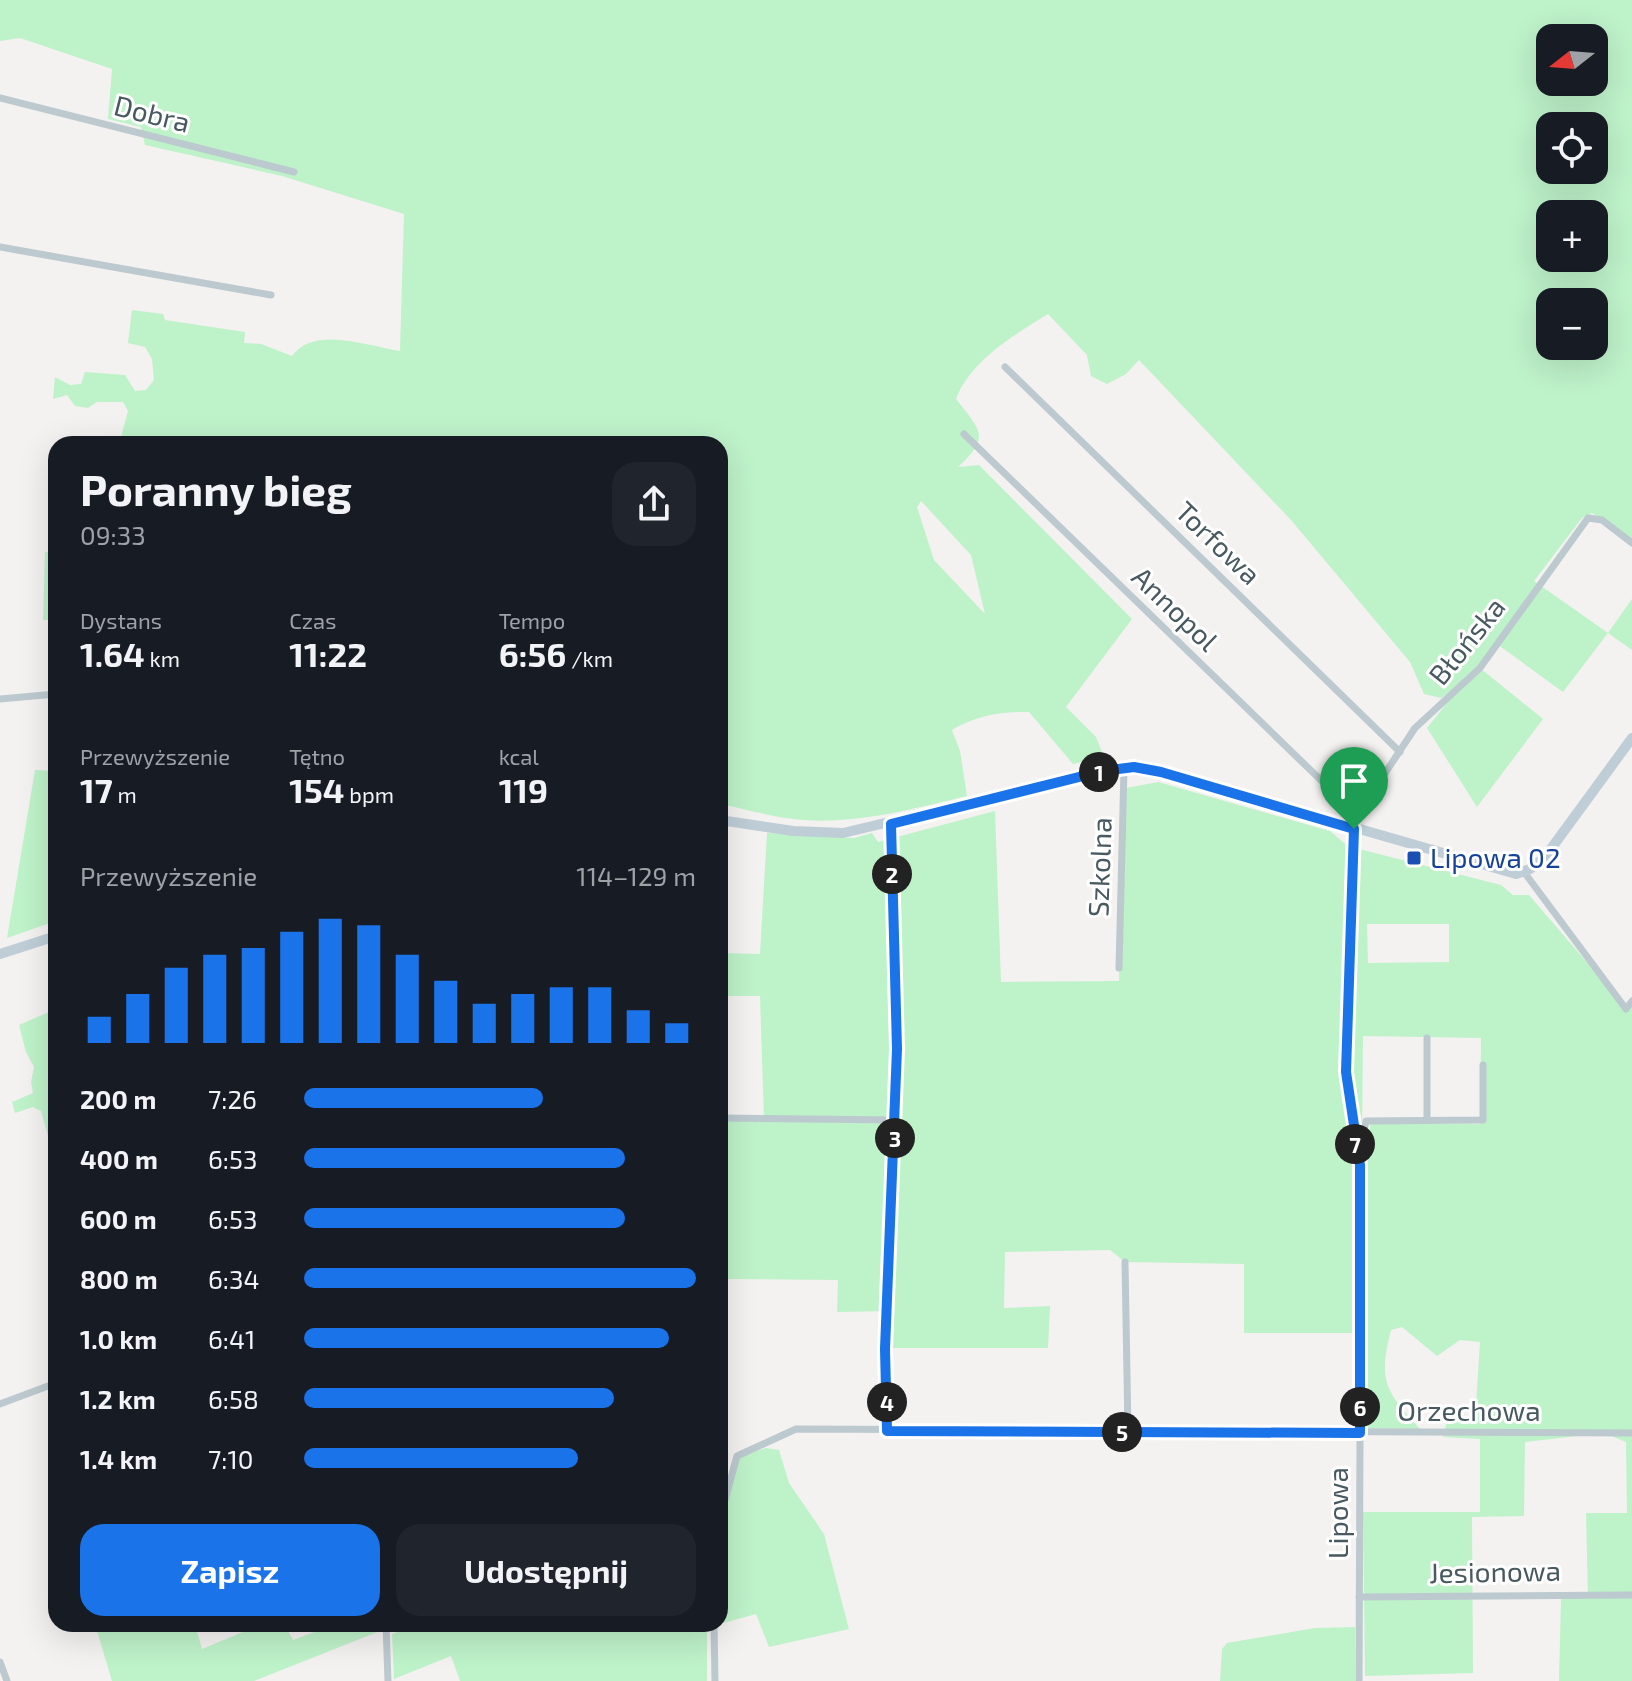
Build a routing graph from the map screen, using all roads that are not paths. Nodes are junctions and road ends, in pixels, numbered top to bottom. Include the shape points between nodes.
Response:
1 (0, 98) edge
2 (294, 172) dead end
3 (0, 247) edge
4 (271, 295) dead end
5 (1005, 367) dead end
6 (964, 434) dead end
7 (1632, 543) edge
8 (48, 695) edge
9 (0, 699) edge
10 (1632, 738) edge
11 (1400, 752) junction
12 (1124, 768) junction
13 (1361, 810) junction
14 (728, 821) edge
15 (891, 824) junction
16 (1354, 829) junction
17 (1524, 872) junction
18 (48, 939) edge
19 (0, 954) edge
20 (1119, 968) dead end
21 (1632, 1001) edge
22 (1427, 1038) dead end
23 (1483, 1065) dead end
24 (728, 1118) edge
25 (896, 1120) junction
26 (1427, 1120) junction
27 (1359, 1154) junction
28 (1125, 1262) dead end
29 (48, 1386) edge
30 (0, 1404) edge
31 (887, 1431) junction
32 (1128, 1432) junction
33 (1360, 1433) junction
34 (1632, 1433) edge
35 (728, 1489) edge
36 (1632, 1595) edge
37 (1359, 1597) junction
38 (386, 1632) edge
39 (714, 1632) edge
40 (0, 1662) edge
41 (7, 1681) edge
42 (388, 1681) edge
43 (715, 1681) edge
44 (1359, 1681) edge

1 - 2 street, Dobra
3 - 4 street
5 - 11 street, Torfowa
6 - 13 street, Annopol via 1330,789
7 - 11 street, Błońska via 1602,520 1588,518 1480,668 1415,728
8 - 9 street
10 - 17 street via 1545,857
11 - 13 street, Błońska
12 - 15 street
12 - 16 street via 1161,772
12 - 20 street, Szkolna
13 - 16 street, Błońska
14 - 15 street via 830,833
15 - 25 street
16 - 17 street via 1506,873
16 - 27 street, Lipowa via 1346,1072
17 - 21 street via 1626,1009
18 - 19 street
22 - 26 street
23 - 26 street via 1483,1120
24 - 25 street
25 - 31 street via 886,1324
26 - 27 street, Lipowa via 1366,1121
27 - 33 street, Lipowa
28 - 32 street
29 - 30 street
31 - 32 street, Orzechowa
31 - 35 street, Orzechowa via 796,1429 737,1456
32 - 33 street, Orzechowa
33 - 34 street, Orzechowa
33 - 37 street, Lipowa
36 - 37 street, Jesionowa
37 - 44 street, Lipowa
38 - 42 street
39 - 43 street
40 - 41 street

